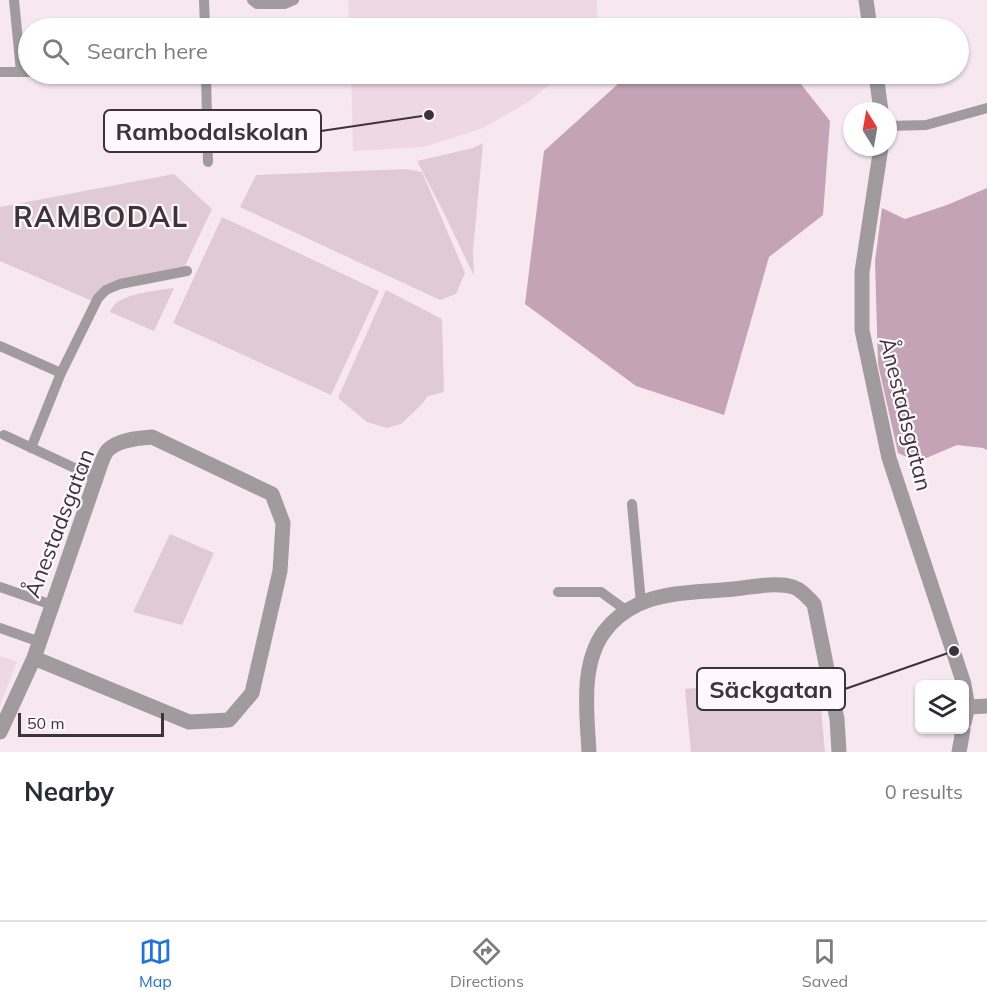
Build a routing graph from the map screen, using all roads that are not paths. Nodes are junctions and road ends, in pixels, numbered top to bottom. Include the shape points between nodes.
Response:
1 (14, 0) edge
2 (204, 0) edge
3 (252, 0) edge
4 (294, 0) edge
5 (866, 0) edge
6 (205, 18) edge
7 (869, 18) edge
8 (18, 26) edge
9 (0, 72) edge
10 (18, 72) edge
11 (206, 84) edge
12 (877, 84) edge
13 (880, 102) edge
14 (987, 108) edge
15 (897, 126) edge
16 (880, 156) edge
17 (208, 162) dead end
18 (187, 271) dead end
19 (0, 346) edge
20 (61, 373) junction
21 (4, 435) dead end
22 (31, 448) junction
23 (96, 478) junction
24 (632, 504) dead end
25 (0, 587) edge
26 (558, 592) dead end
27 (641, 603) junction
28 (52, 605) junction
29 (627, 611) junction
30 (0, 628) edge
31 (40, 642) junction
32 (34, 658) junction
33 (962, 680) edge
34 (987, 706) edge
35 (969, 707) edge
36 (0, 732) edge
37 (962, 734) edge
38 (589, 752) edge
39 (839, 752) edge
40 (958, 752) edge

1 - 8 lane
2 - 6 lane
3 - 4 lane via 257,4 285,4
5 - 7 street
9 - 10 lane
11 - 17 lane
12 - 13 street
14 - 15 lane via 926,125
16 - 33 street, Ånestadsgatan via 862,272 862,330 889,458
18 - 20 lane via 106,290 98,298
19 - 20 lane
20 - 22 lane
21 - 22 lane
22 - 23 lane
23 - 28 street, Ånestadsgatan
23 - 32 street, Ånestadsgatan via 107,451 121,442 152,437 272,494 283,523 280,571 252,693 229,720 189,722
24 - 27 lane
25 - 28 lane
26 - 29 lane via 601,592
27 - 29 street
27 - 39 street via 669,595 768,586 792,587 804,593 814,604 817,617 837,719
28 - 31 street, Ånestadsgatan
29 - 38 street via 605,631 594,650 586,701
30 - 31 lane
31 - 32 street, Ånestadsgatan
32 - 36 street, Ånestadsgatan
34 - 35 street
37 - 40 street

